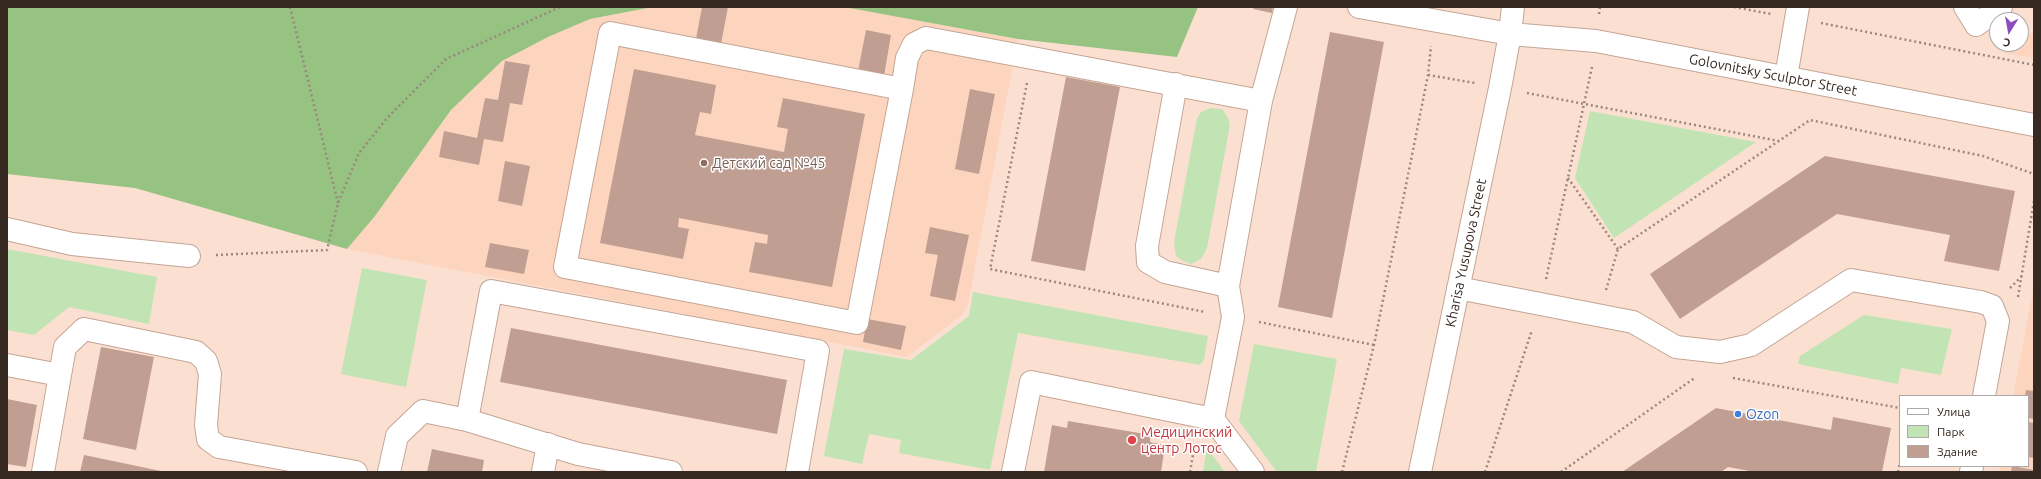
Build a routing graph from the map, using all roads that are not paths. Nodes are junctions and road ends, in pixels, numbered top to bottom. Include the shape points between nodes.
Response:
1 (1286, 7) edge
2 (1359, 7) edge
3 (1513, 7) edge
4 (1965, 7) edge
5 (2002, 7) edge
6 (1797, 13) edge
7 (1510, 34) junction
8 (1786, 77) junction
9 (1176, 84) junction
10 (902, 89) junction
11 (1262, 101) junction
12 (2034, 125) edge
13 (7, 230) edge
14 (189, 256) road end
15 (1228, 286) junction
16 (1458, 288) junction
17 (7, 365) edge
18 (60, 375) junction
19 (1984, 395) edge
20 (1214, 419) junction
21 (467, 420) junction
22 (548, 444) junction
23 (43, 472) edge
24 (356, 472) edge
25 (389, 472) edge
26 (543, 472) edge
27 (671, 472) edge
28 (797, 472) edge
29 (1013, 472) edge
30 (1253, 472) edge
31 (1420, 472) edge

1 - 11 street
2 - 7 street, Golovnitsky Sculptor Street
3 - 7 street, Kharisa Yusupova Street
4 - 5 street via 1976,26
6 - 8 street
7 - 8 street, Golovnitsky Sculptor Street via 1596,41
7 - 16 street, Kharisa Yusupova Street
8 - 12 street, Golovnitsky Sculptor Street
9 - 10 street via 926,38 914,44 907,58
9 - 11 street
9 - 15 street via 1147,246 1148,262 1165,272
10 - 10 street via 610,33 565,266 857,323
11 - 15 street
13 - 14 street via 72,244
15 - 20 street via 1233,317
16 - 19 street via 1633,322 1676,347 1720,352 1751,345 1851,280 1981,302 1992,306 1998,321
16 - 31 street, Kharisa Yusupova Street
17 - 18 street
18 - 23 street
18 - 24 street via 65,347 84,329 196,352 206,361 210,374 206,425 208,439 219,447
20 - 29 street via 1030,382
20 - 30 street
21 - 22 street
21 - 25 street via 423,411 397,436
21 - 28 street via 491,291 818,351
22 - 26 street
22 - 27 street via 578,454

